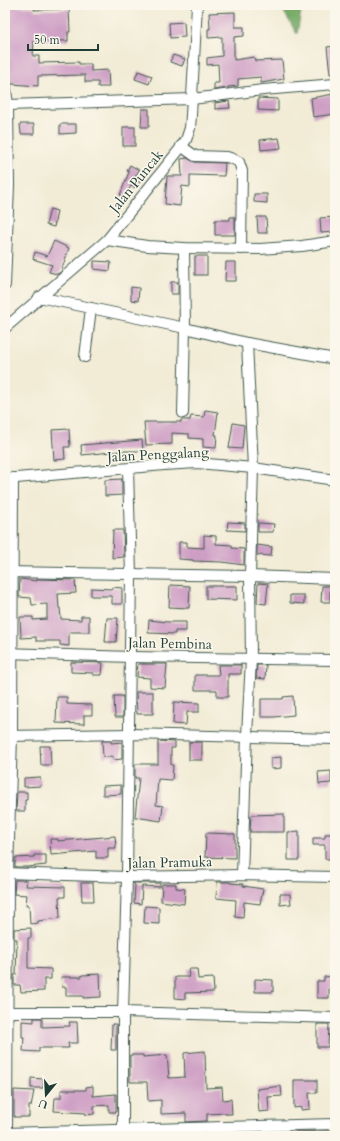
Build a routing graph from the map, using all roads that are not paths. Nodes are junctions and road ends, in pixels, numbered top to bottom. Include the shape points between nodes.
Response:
1 (197, 5) edge
2 (5, 82) edge
3 (335, 84) edge
4 (192, 99) junction
5 (8, 105) junction
6 (182, 146) junction
7 (107, 240) junction
8 (335, 241) edge
9 (184, 248) junction
10 (241, 249) junction
11 (5, 285) edge
12 (39, 297) junction
13 (91, 308) junction
14 (5, 328) edge
15 (186, 328) junction
16 (247, 343) junction
17 (85, 357) dead end
18 (335, 359) edge
19 (183, 413) dead end
20 (128, 468) junction
21 (253, 468) junction
22 (9, 478) edge
23 (335, 480) edge
24 (9, 572) edge
25 (131, 575) junction
26 (250, 576) junction
27 (335, 579) edge
28 (9, 653) edge
29 (131, 657) junction
30 (251, 658) junction
31 (335, 660) edge
32 (130, 734) junction
33 (9, 736) edge
34 (247, 736) junction
35 (335, 739) edge
36 (6, 873) edge
37 (242, 875) junction
38 (127, 877) junction
39 (335, 877) edge
40 (6, 1012) edge
41 (123, 1012) junction
42 (335, 1018) edge
43 (335, 1124) edge
44 (123, 1133) edge
45 (6, 1134) edge

1 - 4 street, Jalan Puncak
2 - 5 street
3 - 4 street
4 - 5 street
4 - 6 street, Jalan Puncak via 190,128
5 - 11 street via 9,185
6 - 7 street, Jalan Puncak
6 - 10 street via 195,156 227,157 239,162 242,171
7 - 9 street
7 - 12 street, Jalan Puncak
8 - 10 street via 302,246
9 - 10 street
9 - 15 street
12 - 13 street
12 - 14 street, Jalan Puncak
13 - 15 street
13 - 17 street
15 - 16 street
15 - 19 street
16 - 18 street
16 - 21 street
20 - 21 street, Jalan Penggalang via 197,463
20 - 22 street, Jalan Penggalang
20 - 25 street
21 - 23 street, Jalan Penggalang
21 - 26 street
22 - 24 street
24 - 25 street
24 - 28 street
25 - 26 street
25 - 29 street
26 - 27 street
26 - 30 street
28 - 29 street, Jalan Pembina
28 - 33 street
29 - 30 street, Jalan Pembina
29 - 32 street
30 - 31 street, Jalan Pembina
30 - 34 street
32 - 33 street
32 - 34 street
32 - 38 street
33 - 36 street
34 - 35 street
34 - 37 street
36 - 38 street, Jalan Pramuka
36 - 40 street
37 - 38 street, Jalan Pramuka
37 - 39 street, Jalan Pramuka
38 - 41 street
40 - 41 street
40 - 45 street
41 - 42 street
41 - 44 street
43 - 44 street
44 - 45 street

